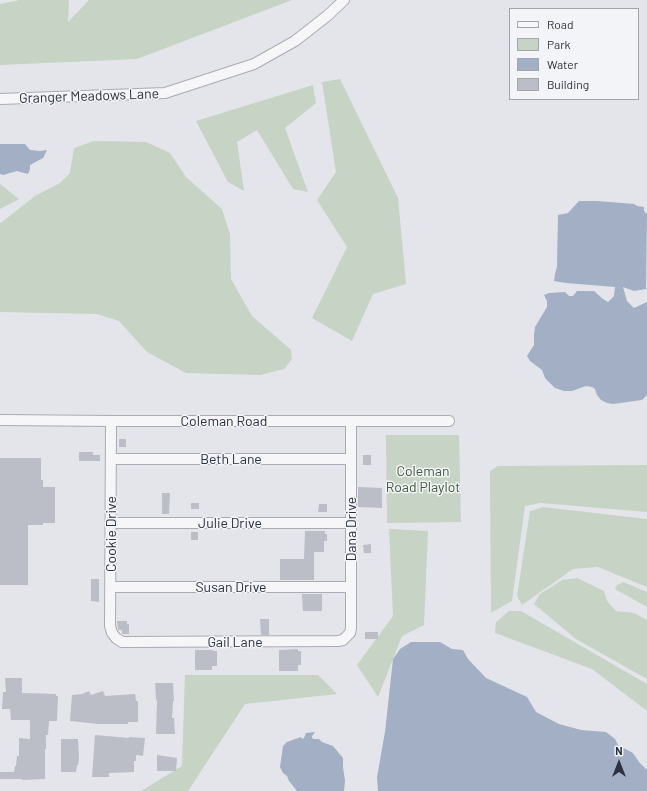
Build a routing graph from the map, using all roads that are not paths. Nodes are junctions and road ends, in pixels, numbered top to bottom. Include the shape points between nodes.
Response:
1 (344, 0) edge
2 (0, 100) edge
3 (0, 420) edge
4 (111, 421) junction
5 (351, 421) junction
6 (449, 421) dead end
7 (111, 459) junction
8 (351, 459) junction
9 (111, 523) junction
10 (350, 523) junction
11 (111, 587) junction
12 (351, 588) junction
13 (347, 637) joint
14 (122, 642) joint

1 - 2 street, Granger Meadows Lane via 295,41 254,64 165,93
3 - 4 street, Coleman Road
4 - 5 street, Coleman Road
4 - 7 street, Cookie Drive
5 - 6 street, Coleman Road
5 - 8 street, Dana Drive
7 - 8 street, Beth Lane
7 - 9 street, Cookie Drive
8 - 10 street, Dana Drive
9 - 10 street, Julie Drive
9 - 11 street, Cookie Drive
10 - 12 street, Dana Drive
11 - 12 street, Susan Drive
11 - 14 street, Cookie Drive via 110,626 112,633
12 - 13 street, Dana Drive via 351,628
13 - 14 street, Gail Lane via 338,642

